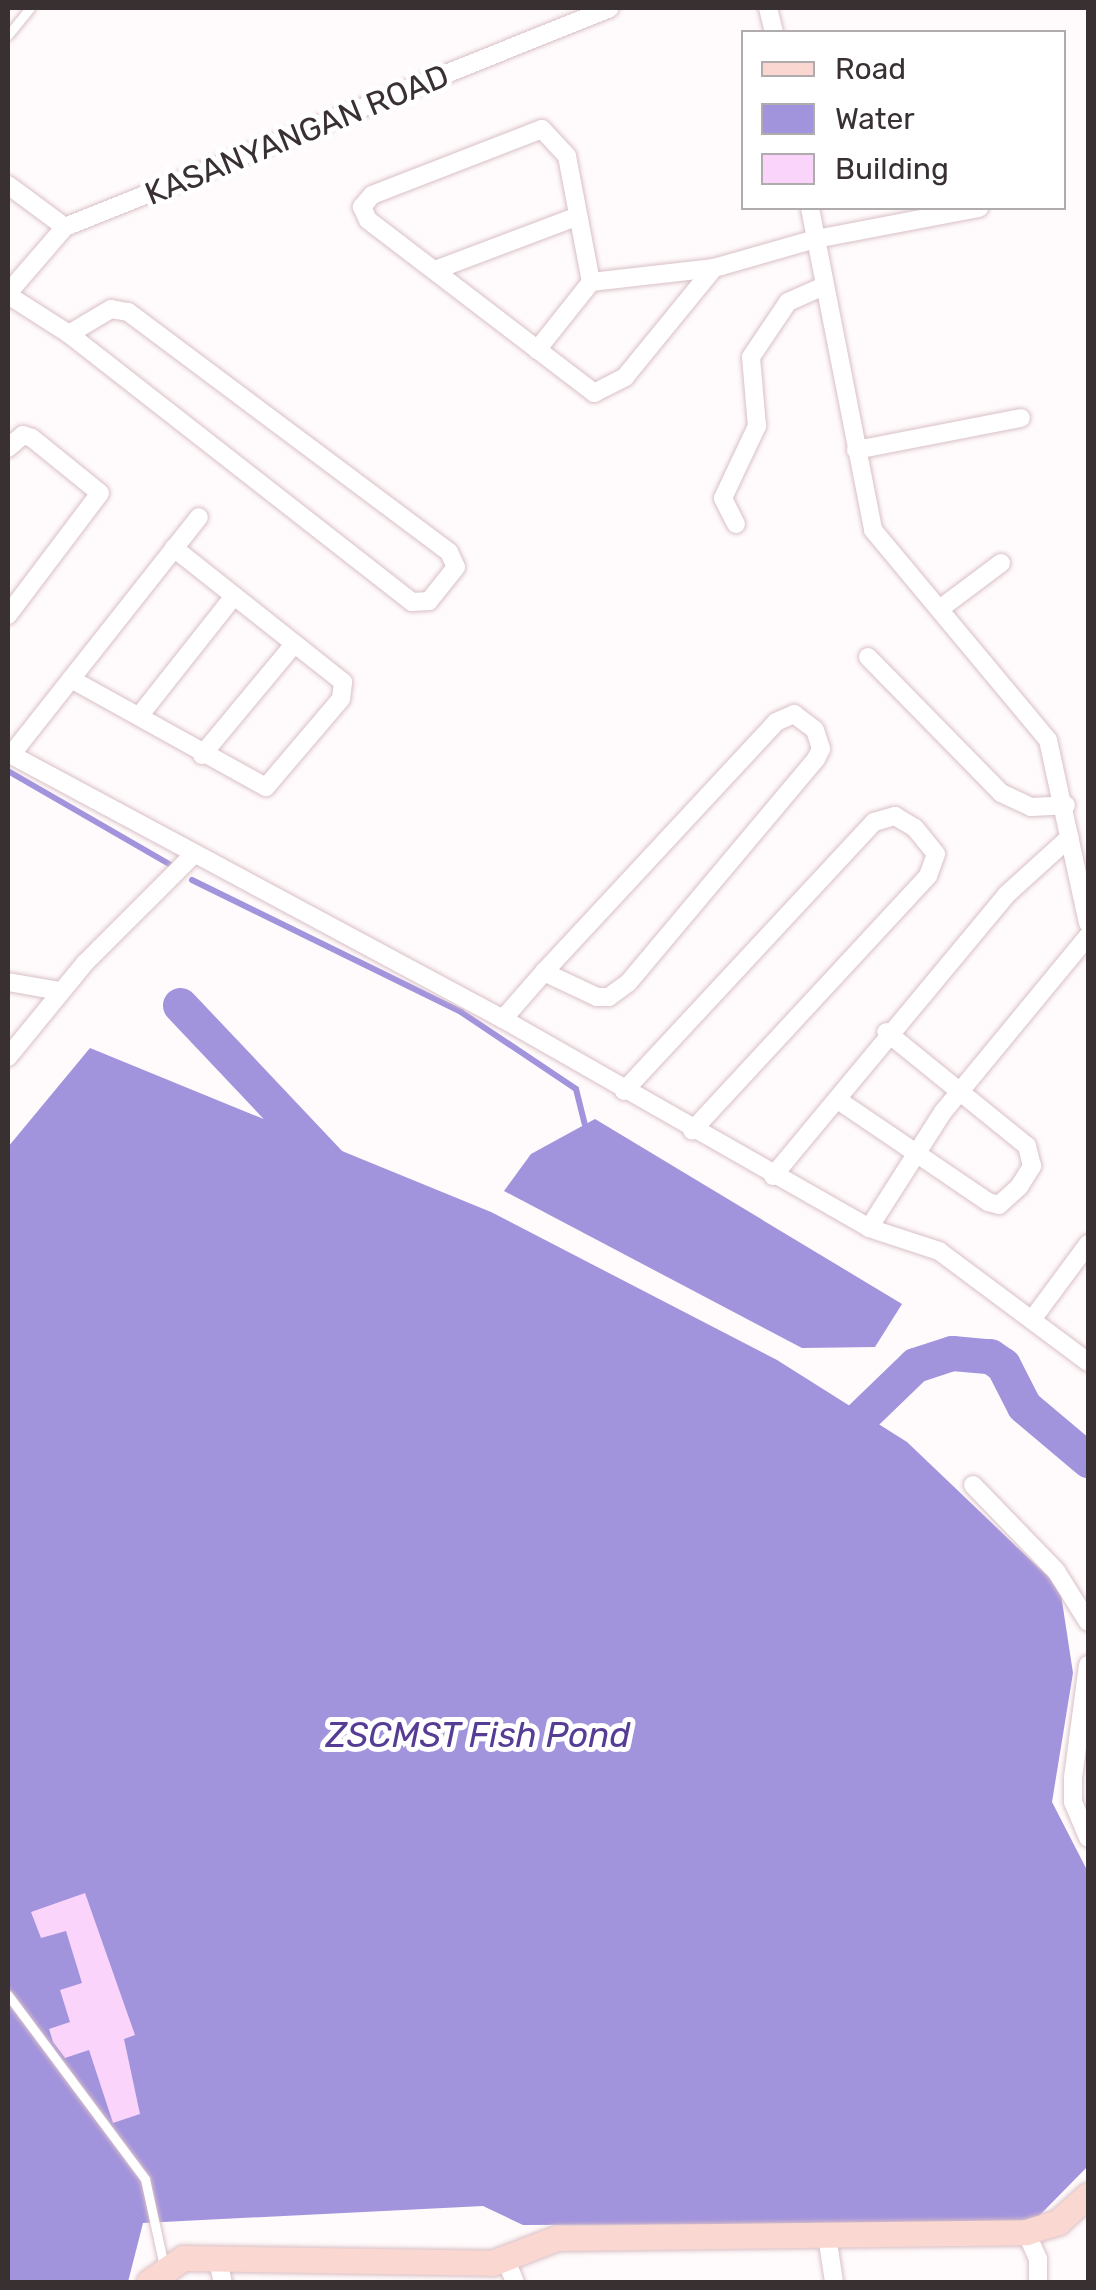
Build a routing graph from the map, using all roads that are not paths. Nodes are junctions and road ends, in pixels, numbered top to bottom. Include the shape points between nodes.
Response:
1 (30, 8) edge
2 (610, 8) edge
3 (8, 36) edge
4 (8, 185) edge
5 (810, 210) edge
6 (968, 210) edge
7 (578, 216) junction
8 (65, 227) junction
9 (816, 240) junction
10 (714, 268) junction
11 (438, 270) junction
12 (591, 282) junction
13 (824, 286) junction
14 (8, 294) edge
15 (69, 334) junction
16 (537, 350) junction
17 (1021, 418) dead end
18 (8, 448) edge
19 (856, 450) junction
20 (198, 518) dead end
21 (736, 524) dead end
22 (174, 548) junction
23 (1001, 563) dead end
24 (234, 596) junction
25 (941, 608) junction
26 (8, 616) edge
27 (294, 644) junction
28 (868, 657) dead end
29 (71, 680) junction
30 (140, 715) junction
31 (9, 754) edge
32 (202, 755) junction
33 (1066, 805) junction
34 (1070, 838) junction
35 (193, 855) junction
36 (1088, 923) edge
37 (1088, 936) edge
38 (544, 972) junction
39 (8, 982) edge
40 (60, 992) junction
41 (503, 1019) junction
42 (886, 1032) junction
43 (8, 1057) edge
44 (624, 1091) junction
45 (965, 1093) junction
46 (838, 1100) junction
47 (692, 1131) junction
48 (916, 1150) junction
49 (772, 1176) junction
50 (868, 1228) junction
51 (1088, 1244) edge
52 (1034, 1317) junction
53 (1086, 1355) edge
54 (973, 1484) dead end
55 (1088, 1622) edge
56 (1088, 1666) edge
57 (1088, 1838) edge
58 (8, 1995) edge
59 (1086, 2206) edge
60 (1026, 2232) junction
61 (827, 2236) junction
62 (220, 2270) edge
63 (510, 2271) edge
64 (156, 2274) edge
65 (834, 2282) edge
66 (1038, 2282) edge

1 - 3 lane
2 - 8 street, KASANYANGAN ROAD
4 - 8 street
5 - 9 street
6 - 9 street
7 - 11 street
7 - 11 street via 567,156 542,129 364,202 368,220
7 - 12 street
8 - 14 street, KASANYANGAN ROAD
9 - 10 street
9 - 13 street
10 - 12 street
10 - 16 street via 608,390 583,388
11 - 16 street
12 - 16 street
13 - 19 street
13 - 21 street via 788,302 751,357 760,412 723,498
14 - 15 street
15 - 15 street via 412,602 429,601 456,566 449,552 128,312 111,309
17 - 19 street
18 - 26 street via 23,436 32,438 100,493
19 - 25 street via 873,530
20 - 22 street
22 - 24 street
22 - 29 street
23 - 25 street
24 - 27 street
24 - 30 street
25 - 33 street via 1048,740
27 - 32 street
27 - 32 street via 343,682 344,691 275,780 258,786
28 - 33 street via 1001,793 1031,807
29 - 30 street
29 - 31 street
30 - 32 street
31 - 35 street
33 - 34 street
34 - 36 street
34 - 42 street via 1006,895
35 - 40 street
35 - 41 street
37 - 45 street
38 - 38 street via 776,722 794,714 815,730 821,749 808,771 628,983 609,997 596,997
38 - 41 street
39 - 40 street
40 - 43 street
41 - 44 street
42 - 45 street
42 - 46 street
44 - 47 street
44 - 47 street via 874,822 895,816 915,828 936,854 928,876
45 - 48 street
45 - 48 street via 1027,1146 1032,1166 1020,1187 999,1205 988,1202
46 - 48 street
46 - 49 street
47 - 49 street
48 - 50 street
49 - 50 street
50 - 52 street via 939,1252
51 - 52 street
52 - 53 street
54 - 55 street via 1056,1570
56 - 57 street via 1073,1802
58 - 64 lane via 145,2179
59 - 60 street
60 - 61 street
60 - 66 street via 1038,2259
61 - 63 street via 557,2238
61 - 65 street
62 - 63 street
62 - 64 street via 183,2258

